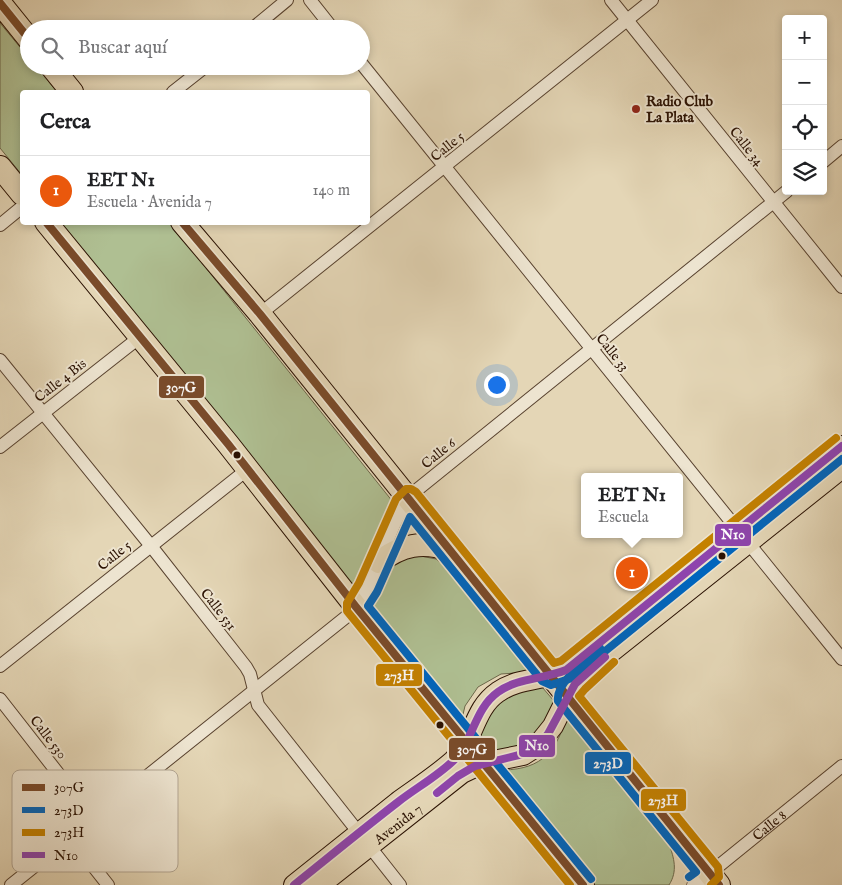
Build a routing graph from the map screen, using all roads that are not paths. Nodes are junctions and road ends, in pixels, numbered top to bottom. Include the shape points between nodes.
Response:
1 (288, 0) edge
2 (310, 0) edge
3 (611, 0) edge
4 (652, 0) edge
5 (0, 4) edge
6 (263, 20) edge
7 (326, 20) edge
8 (627, 20) junction
9 (20, 28) edge
10 (370, 74) edge
11 (58, 75) edge
12 (195, 75) edge
13 (70, 90) edge
14 (176, 90) edge
15 (842, 146) edge
16 (827, 159) edge
17 (0, 167) edge
18 (445, 167) junction
19 (20, 192) edge
20 (782, 195) edge
21 (774, 202) junction
22 (20, 209) edge
23 (0, 224) edge
24 (48, 225) edge
25 (185, 225) edge
26 (842, 287) edge
27 (260, 314) junction
28 (140, 337) junction
29 (592, 349) junction
30 (0, 360) edge
31 (44, 413) junction
32 (842, 446) edge
33 (0, 447) edge
34 (842, 468) edge
35 (248, 469) junction
36 (409, 499) junction
37 (743, 536) junction
38 (151, 546) junction
39 (449, 550) junction
40 (379, 562) junction
41 (356, 607) junction
42 (842, 659) edge
43 (0, 666) edge
44 (550, 675) junction
45 (254, 692) junction
46 (567, 697) junction
47 (0, 698) edge
48 (466, 742) junction
49 (483, 763) junction
50 (842, 766) edge
51 (56, 770) edge
52 (154, 770) edge
53 (364, 839) junction
54 (27, 872) edge
55 (98, 872) edge
56 (708, 881) edge
57 (11, 885) edge
58 (108, 885) edge
59 (294, 885) edge
60 (320, 885) edge
61 (400, 885) edge
62 (583, 885) edge

1 - 6 street
2 - 7 street
3 - 8 street, Calle 34
4 - 8 street, Calle 5
5 - 9 highway
8 - 18 street, Calle 5
8 - 21 street, Calle 34
10 - 18 street, Calle 33
11 - 13 highway
12 - 14 street
15 - 16 street
17 - 19 highway
18 - 27 street, Calle 5
18 - 29 street, Calle 33
20 - 21 street, Calle 6
21 - 26 street, Calle 34
21 - 29 street, Calle 6
22 - 23 street
24 - 28 highway
25 - 27 highway
27 - 36 highway
28 - 31 street, Calle 4 Bis
28 - 35 highway
29 - 36 street, Calle 6
29 - 37 street, Calle 33
30 - 31 street, Calle 531
31 - 33 street, Calle 4 Bis
31 - 38 street, Calle 531
32 - 37 main road, Avenida 7
34 - 37 main road, Avenida 7
35 - 38 street, Calle 5
35 - 41 highway
36 - 39 highway
36 - 40 street, Calle 6
37 - 42 street, Calle 33
37 - 44 main road, Avenida 7 via 566,670
37 - 46 main road, Avenida 7 via 596,664
38 - 43 street, Calle 5
38 - 45 street, Calle 531 via 246,667
39 - 40 highway via 414,544 396,550
39 - 44 highway
40 - 41 street, Calle 6
41 - 45 street, Calle 6
41 - 48 highway
44 - 46 highway
44 - 48 main road, Avenida 7 via 517,682 491,697 476,718
45 - 52 street, Calle 6
45 - 53 street, Calle 531 via 258,705
46 - 49 main road, Avenida 7 via 553,726 537,746 515,757
46 - 56 highway
47 - 51 street, Calle 530
48 - 49 highway
48 - 53 main road, Avenida 7 via 453,761
49 - 53 main road, Avenida 7 via 462,772
49 - 62 highway
50 - 56 street, Calle 8
53 - 59 main road, Avenida 7
53 - 60 main road, Avenida 7
53 - 61 street, Calle 531
54 - 57 street, Calle 6
55 - 58 street

